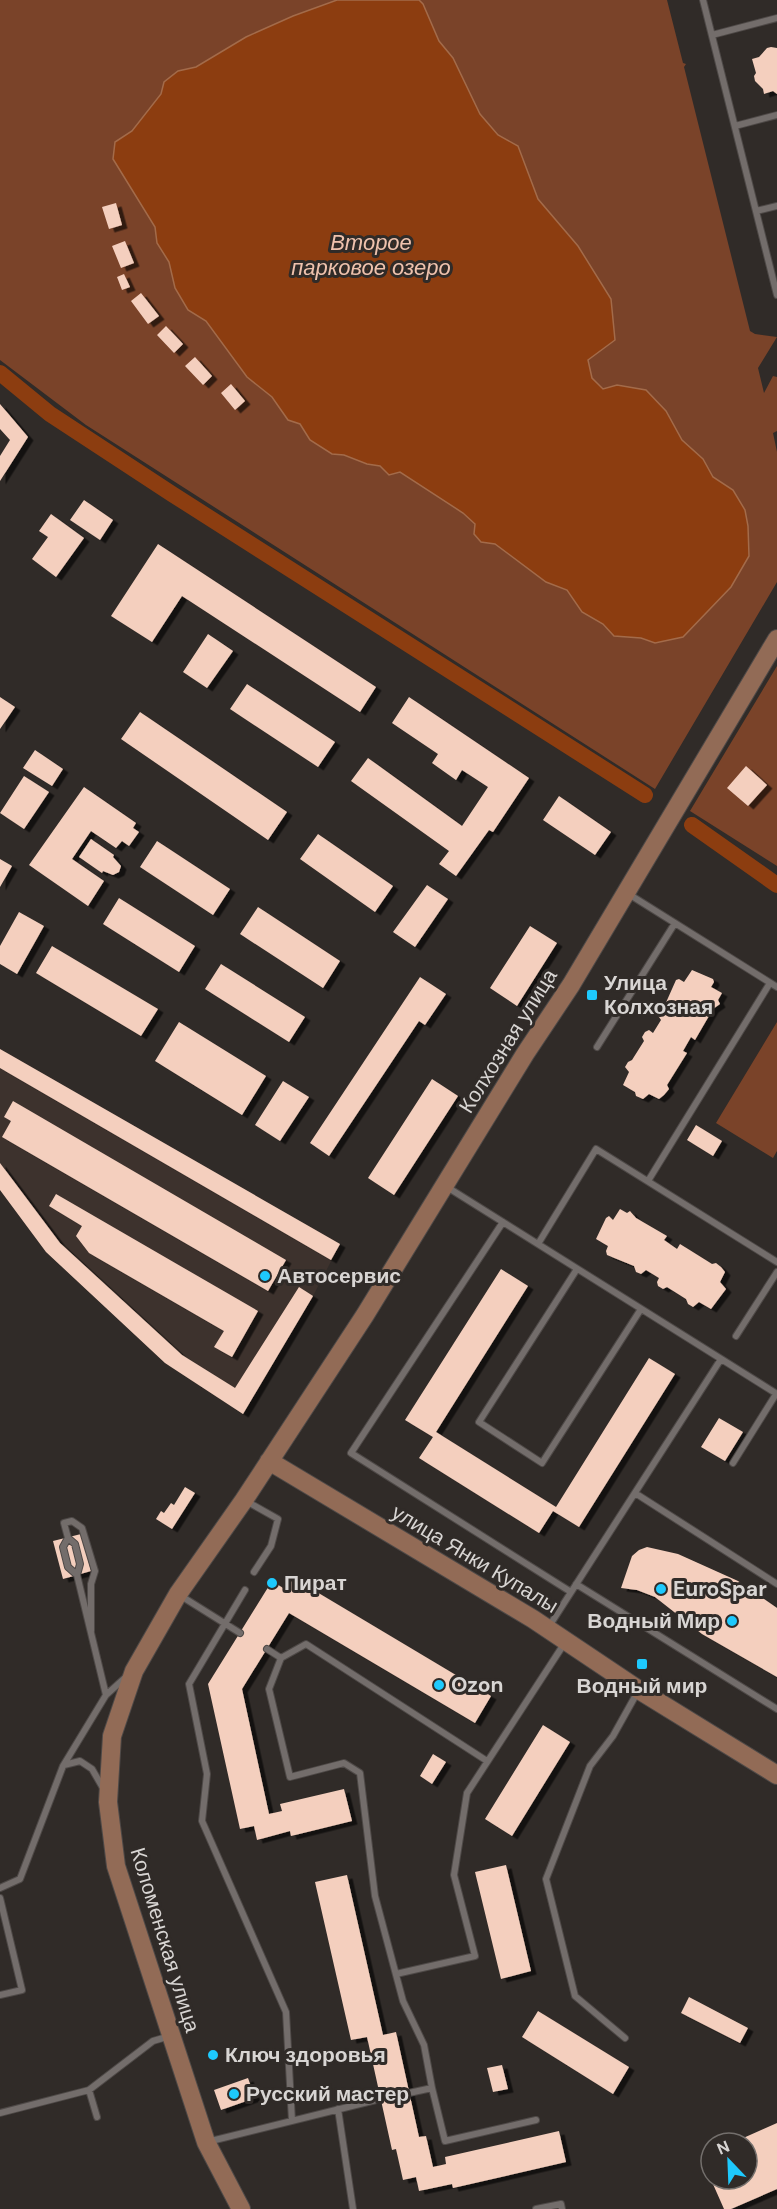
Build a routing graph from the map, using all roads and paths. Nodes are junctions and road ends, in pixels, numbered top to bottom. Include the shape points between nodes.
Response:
1 (703, 0) edge
2 (777, 18) edge
3 (712, 35) junction
4 (777, 116) edge
5 (735, 126) junction
6 (777, 206) edge
7 (756, 211) junction
8 (777, 295) edge
9 (777, 639) edge
10 (627, 892) junction
11 (675, 923) junction
12 (770, 983) junction
13 (777, 987) edge
14 (597, 1047) dead end
15 (648, 1181) junction
16 (445, 1186) junction
17 (503, 1222) junction
18 (538, 1244) junction
19 (777, 1262) edge
20 (577, 1269) junction
21 (777, 1272) edge
22 (641, 1309) junction
23 (736, 1336) dead end
24 (721, 1359) junction
25 (777, 1394) edge
26 (269, 1461) junction
27 (733, 1462) dead end
28 (634, 1493) junction
29 (244, 1500) junction
30 (68, 1538) junction
31 (255, 1572) dead end
32 (77, 1575) junction
33 (576, 1584) junction
34 (777, 1584) edge
35 (245, 1590) dead end
36 (571, 1592) junction
37 (178, 1594) junction
38 (225, 1623) junction
39 (547, 1628) junction
40 (92, 1631) junction
41 (240, 1633) dead end
42 (566, 1641) junction
43 (267, 1649) dead end
44 (281, 1658) junction
45 (134, 1671) junction
46 (639, 1689) junction
47 (106, 1695) junction
48 (777, 1709) edge
49 (487, 1761) junction
50 (63, 1766) junction
51 (777, 1775) edge
52 (108, 1802) junction
53 (0, 1888) edge
54 (0, 1898) edge
55 (396, 1974) junction
56 (0, 1995) edge
57 (170, 2036) junction
58 (625, 2038) dead end
59 (432, 2088) junction
60 (89, 2090) junction
61 (409, 2093) dead end
62 (380, 2099) dead end
63 (338, 2109) junction
64 (0, 2113) edge
65 (97, 2117) dead end
66 (536, 2120) dead end
67 (292, 2121) junction
68 (206, 2142) junction
69 (241, 2209) edge
70 (353, 2209) edge
71 (536, 2209) edge
72 (562, 2209) edge

1 - 3 lane
2 - 3 lane
3 - 5 lane
4 - 5 lane
5 - 7 lane
6 - 7 lane
7 - 8 lane
9 - 10 main road, Колхозная улица
10 - 11 lane
10 - 16 main road, Колхозная улица
11 - 12 lane
11 - 14 lane
12 - 13 lane
12 - 15 lane
15 - 18 lane via 596,1149
15 - 19 lane
16 - 17 lane
16 - 26 main road, Колхозная улица
17 - 18 lane
17 - 36 lane via 351,1453
18 - 20 lane
20 - 22 lane
20 - 22 lane via 478,1422 542,1463
21 - 23 lane
22 - 24 lane
24 - 25 lane
24 - 28 lane
25 - 27 lane
26 - 29 main road, Коломенская улица
26 - 39 main road, улица Янки Купалы
28 - 33 lane
28 - 34 lane
29 - 31 lane via 278,1519 271,1546
29 - 37 main road, Коломенская улица
30 - 32 lane via 75,1544 80,1564
30 - 32 lane via 63,1547 68,1567
30 - 40 lane via 64,1523 72,1521 82,1528 95,1571 91,1584
32 - 40 lane
33 - 36 lane
33 - 48 lane
35 - 38 lane
36 - 39 lane
37 - 38 lane
37 - 45 main road, Коломенская улица
38 - 41 lane
38 - 67 lane via 189,1684 207,1774 202,1821 286,2012
39 - 42 main road, улица Янки Купалы
40 - 47 lane
42 - 46 main road, улица Янки Купалы
42 - 49 lane
43 - 44 lane
44 - 49 lane via 306,1644
44 - 55 lane via 269,1689 290,1777 344,1763 360,1773 375,1896
45 - 47 lane
45 - 52 main road, Коломенская улица via 112,1736
46 - 51 main road, улица Янки Купалы
46 - 58 lane via 613,1736 590,1766 546,1879 575,1996
47 - 50 lane
49 - 55 lane via 467,1792 454,1875 475,1956
50 - 52 lane via 80,1761 92,1769
50 - 53 lane via 20,1879
52 - 57 main road, Коломенская улица via 116,1866
54 - 56 lane via 22,1990
55 - 59 lane via 403,2001 424,2045
57 - 60 lane via 153,2041
57 - 68 main road, Коломенская улица
59 - 61 lane
59 - 66 lane via 445,2141
60 - 64 lane
60 - 65 lane
62 - 63 lane
63 - 67 lane
63 - 70 lane
67 - 68 lane
68 - 69 main road, Коломенская улица
71 - 72 lane via 561,2204

